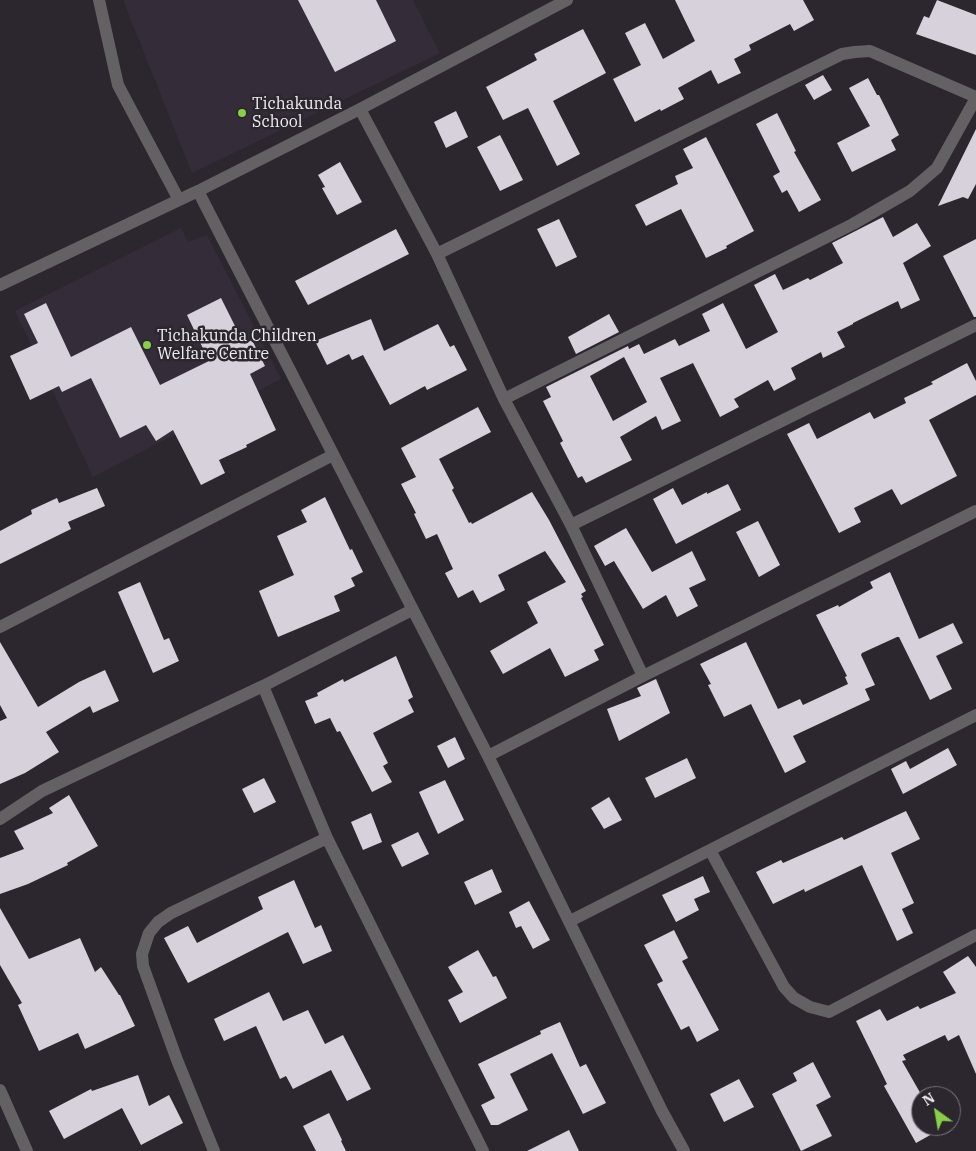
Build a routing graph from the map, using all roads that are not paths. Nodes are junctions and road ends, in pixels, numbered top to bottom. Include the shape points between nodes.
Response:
1 (100, 0) edge
2 (567, 0) edge
3 (976, 97) edge
4 (360, 109) junction
5 (198, 191) junction
6 (179, 200) junction
7 (437, 254) junction
8 (0, 285) edge
9 (976, 325) edge
10 (504, 399) junction
11 (333, 455) junction
12 (976, 511) edge
13 (571, 525) junction
14 (412, 610) junction
15 (0, 628) edge
16 (643, 676) junction
17 (262, 686) junction
18 (976, 715) edge
19 (488, 756) junction
20 (0, 819) edge
21 (327, 838) junction
22 (710, 850) junction
23 (570, 921) junction
24 (976, 936) edge
25 (0, 1090) edge
26 (27, 1151) edge
27 (214, 1151) edge
28 (483, 1151) edge
29 (684, 1151) edge

1 - 6 street via 118,85
2 - 4 street
3 - 7 street via 870,52 842,54
3 - 10 street via 937,168 910,191 853,224
4 - 5 street
4 - 7 street
5 - 6 street
5 - 11 street
6 - 8 street
7 - 10 street
9 - 13 street
10 - 13 street
11 - 14 street
11 - 15 street
12 - 16 street
13 - 16 street
14 - 17 street
14 - 19 street
16 - 19 street
17 - 20 street via 42,791
17 - 21 street
18 - 22 street
19 - 23 street
21 - 27 street via 171,913 148,933 142,954 143,966
21 - 28 street
22 - 23 street
22 - 24 street via 784,987 794,998 810,1007 829,1012
23 - 29 street
25 - 26 street

